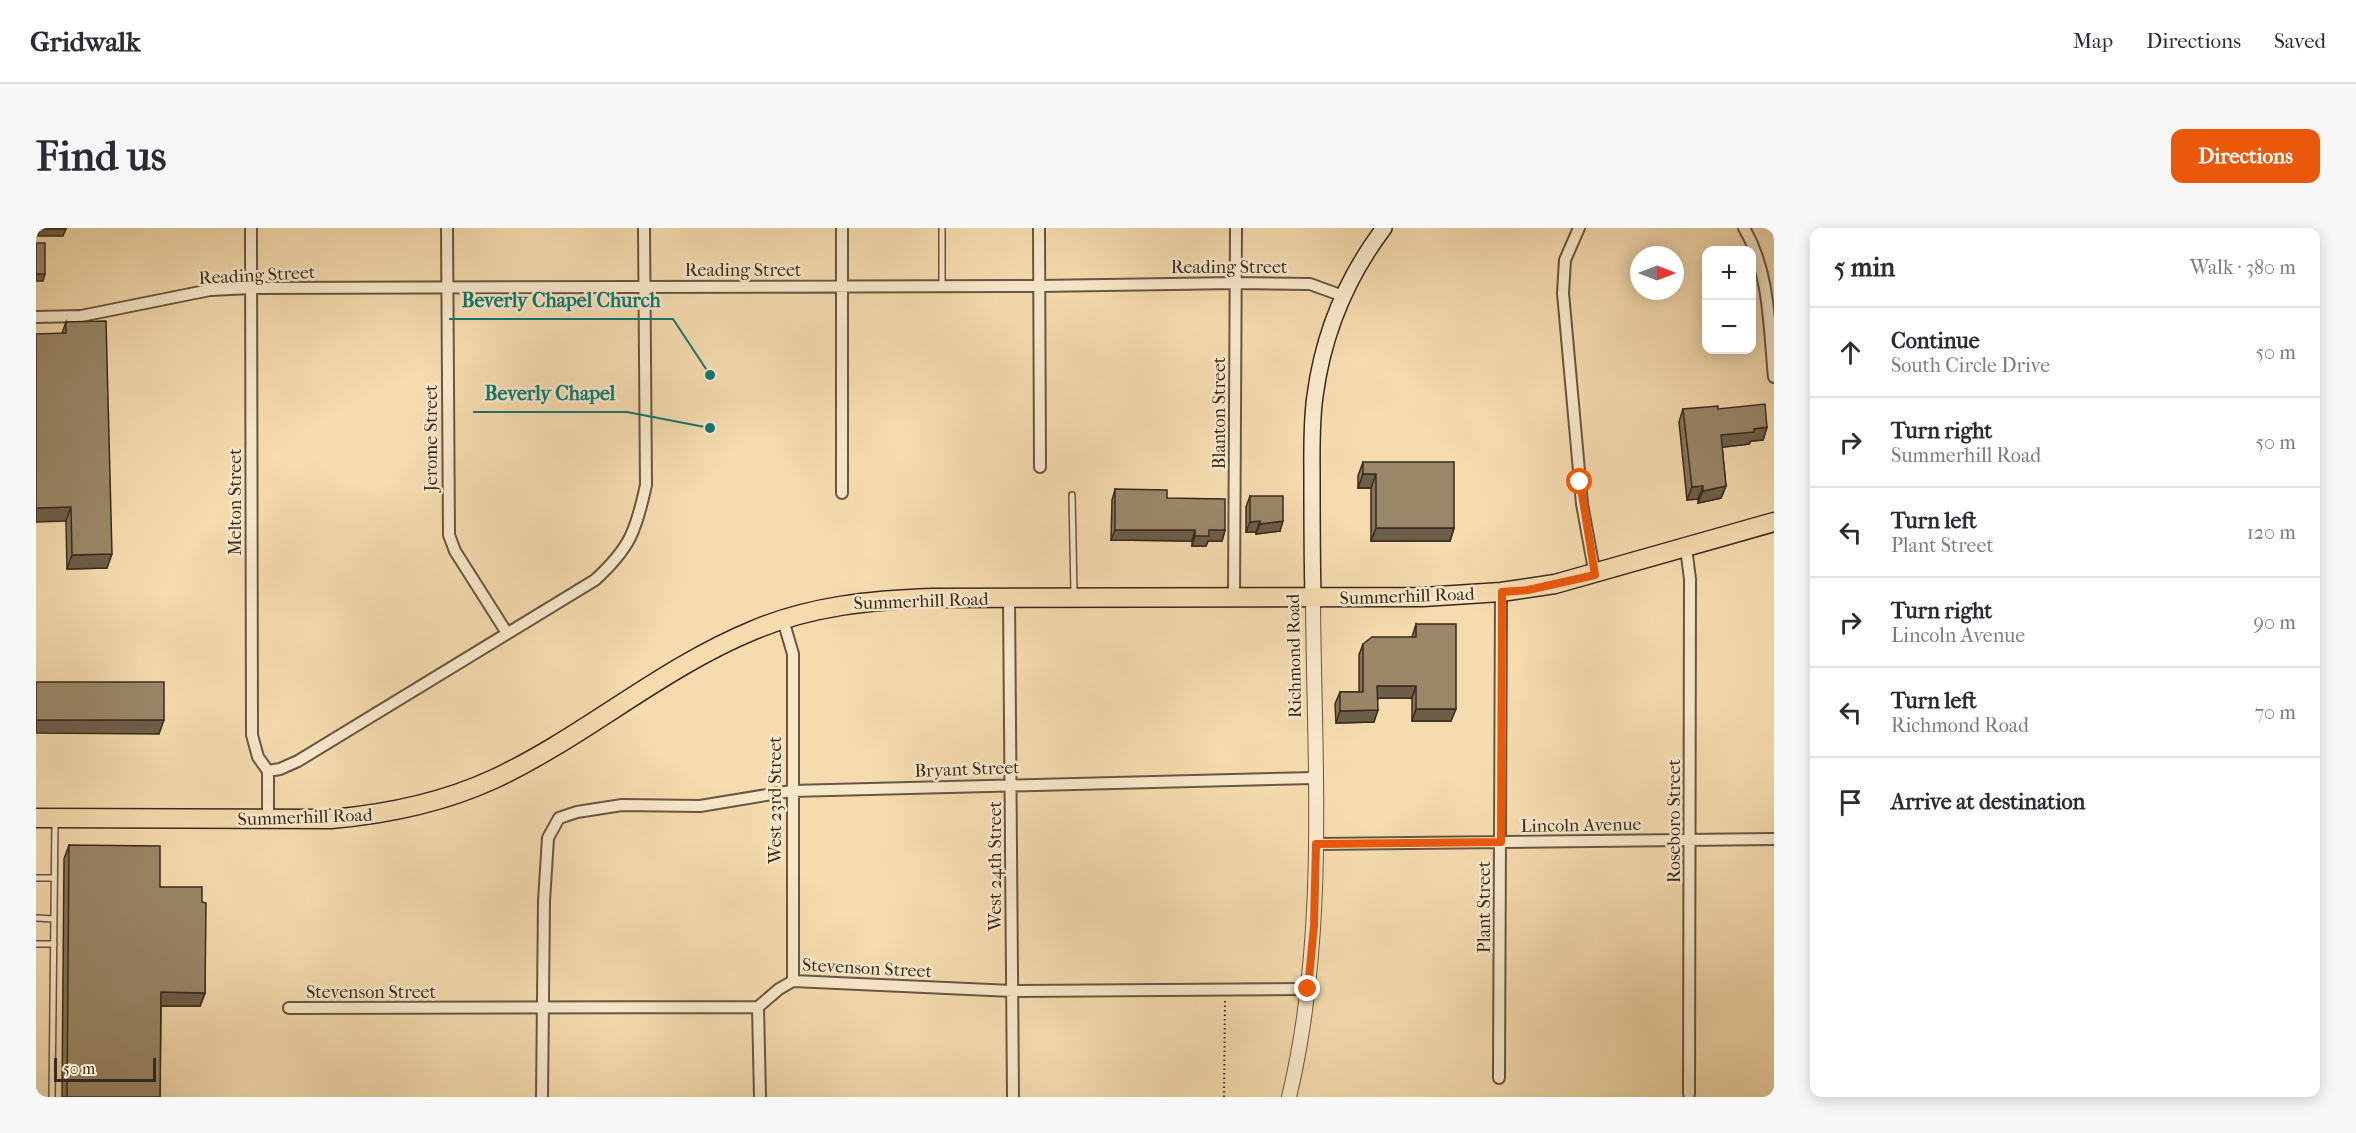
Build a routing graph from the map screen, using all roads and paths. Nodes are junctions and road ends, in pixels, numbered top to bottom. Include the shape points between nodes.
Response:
1 (251, 228) edge
2 (447, 228) edge
3 (644, 228) edge
4 (842, 228) edge
5 (942, 228) edge
6 (1039, 228) edge
7 (1236, 228) edge
8 (1384, 228) edge
9 (1579, 228) edge
10 (1744, 228) edge
11 (1236, 283) junction
12 (842, 286) junction
13 (942, 286) junction
14 (1040, 286) junction
15 (644, 287) junction
16 (251, 288) junction
17 (447, 288) junction
18 (1343, 296) junction
19 (36, 317) edge
20 (1774, 376) edge
21 (1040, 467) dead end
22 (842, 493) dead end
23 (1072, 495) dead end
24 (1774, 522) edge
25 (1686, 548) junction
26 (1595, 575) junction
27 (1502, 592) junction
28 (1009, 598) junction
29 (1074, 598) junction
30 (1312, 598) junction
31 (1234, 599) junction
32 (783, 620) junction
33 (507, 633) junction
34 (268, 771) junction
35 (1314, 778) junction
36 (1011, 784) junction
37 (791, 791) junction
38 (36, 818) edge
39 (55, 818) junction
40 (268, 820) junction
41 (1774, 839) edge
42 (1690, 840) junction
43 (1501, 842) junction
44 (1316, 844) junction
45 (36, 878) edge
46 (54, 878) junction
47 (36, 918) edge
48 (54, 919) junction
49 (36, 944) edge
50 (54, 944) junction
51 (793, 981) junction
52 (1308, 989) junction
53 (1225, 990) junction
54 (1012, 991) junction
55 (758, 1007) junction
56 (289, 1008) dead end
57 (543, 1009) junction
58 (1499, 1078) dead end
59 (1689, 1094) dead end
60 (52, 1097) edge
61 (542, 1097) edge
62 (760, 1097) edge
63 (1013, 1097) edge
64 (1224, 1097) edge
65 (1288, 1097) edge

1 - 16 street, Melton Street
2 - 17 street, Jerome Street
3 - 15 street
4 - 12 street
5 - 13 lane
6 - 14 street
7 - 11 street, Blanton Street
8 - 18 main road, Richmond Road
9 - 26 street via 1565,260 1563,293 1581,493
10 - 20 street via 1754,244 1764,285
11 - 14 street, Reading Street
11 - 18 street, Reading Street via 1310,284
11 - 31 street, Blanton Street
12 - 13 street, Reading Street
12 - 15 street, Reading Street
12 - 22 street
13 - 14 street, Reading Street
14 - 21 street
15 - 17 street, Reading Street
15 - 33 street via 646,485 637,524 614,562 595,580
16 - 17 street, Reading Street
16 - 19 street, Reading Street via 210,290 81,316
16 - 34 street, Melton Street via 252,735 258,757
17 - 33 street, Jerome Street via 449,535
18 - 30 main road, Richmond Road via 1324,349 1315,396
23 - 29 lane
24 - 25 main road, Summerhill Road
25 - 26 main road, Summerhill Road
25 - 42 street, Roseboro Street via 1690,579
26 - 27 main road, Summerhill Road
27 - 30 main road, Summerhill Road
27 - 43 street, Plant Street
28 - 29 main road, Summerhill Road
28 - 32 main road, Summerhill Road via 877,600
28 - 36 street, West 24th Street
29 - 31 main road, Summerhill Road
30 - 31 main road, Summerhill Road
30 - 35 street, Richmond Road
32 - 37 street, West 23rd Street via 793,654
32 - 40 main road, Summerhill Road via 715,647 532,758 475,787 438,801 375,815
33 - 34 street via 298,761
34 - 40 street
35 - 36 street, Bryant Street
35 - 44 street, Richmond Road
36 - 37 street, Bryant Street
36 - 54 street, West 24th Street
37 - 51 street, West 23rd Street
37 - 57 street, Bryant Street via 700,806 622,806 559,818 548,838
38 - 39 main road, Summerhill Road
39 - 40 main road, Summerhill Road
39 - 46 lane
41 - 42 street, Lincoln Avenue
42 - 43 street, Lincoln Avenue
42 - 59 street, Roseboro Street
43 - 44 street, Lincoln Avenue
43 - 58 street, Plant Street
44 - 52 street, Richmond Road
45 - 46 lane
46 - 48 lane
47 - 48 lane
48 - 50 lane
49 - 50 lane
50 - 60 lane
51 - 54 street, Stevenson Street
51 - 55 street, Stevenson Street
52 - 53 street, Stevenson Street
52 - 65 street, Richmond Road
53 - 54 street, Stevenson Street
53 - 64 path
54 - 63 street, West 24th Street
55 - 57 street, Stevenson Street
55 - 62 street
56 - 57 street, Stevenson Street
57 - 61 street

